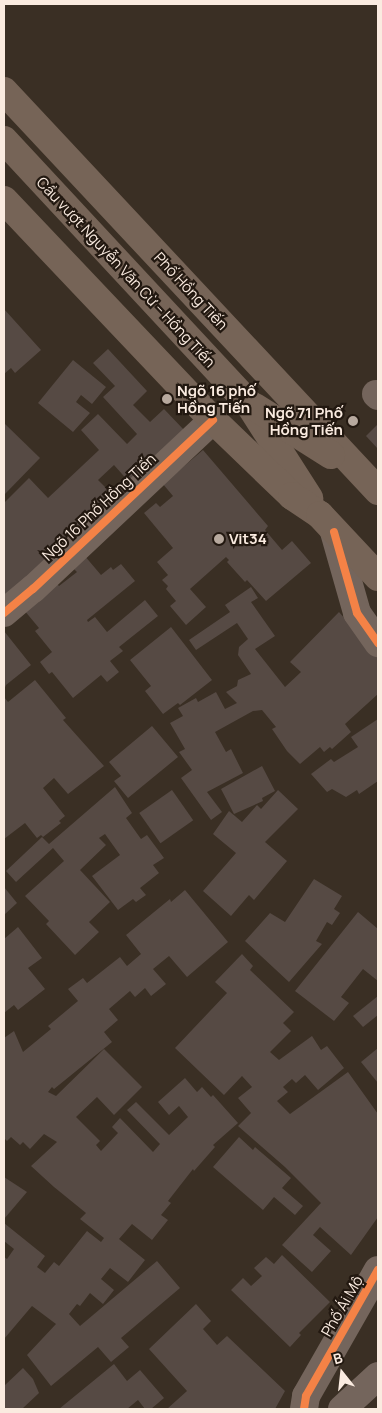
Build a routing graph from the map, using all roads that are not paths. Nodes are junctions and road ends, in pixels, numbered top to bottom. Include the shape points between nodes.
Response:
1 (4, 91) edge
2 (4, 140) edge
3 (4, 200) edge
4 (249, 404) junction
5 (213, 420) junction
6 (371, 483) edge
7 (327, 523) junction
8 (378, 577) edge
9 (4, 613) edge
10 (378, 643) edge
11 (378, 1270) edge
12 (378, 1376) edge
13 (304, 1409) edge
14 (342, 1409) edge

1 - 6 main road, Phố Hồng Tiến
2 - 4 main road, Cầu vượt Nguyễn Văn Cừ – Hồng Tiến
3 - 5 main road
4 - 6 main road
4 - 7 main road
5 - 7 main road via 292,496
5 - 9 street, Ngõ 16 Phố Hồng Tiến
7 - 8 main road
7 - 10 street via 357,613
11 - 13 street, Phố Ái Mộ via 306,1396
12 - 14 street

